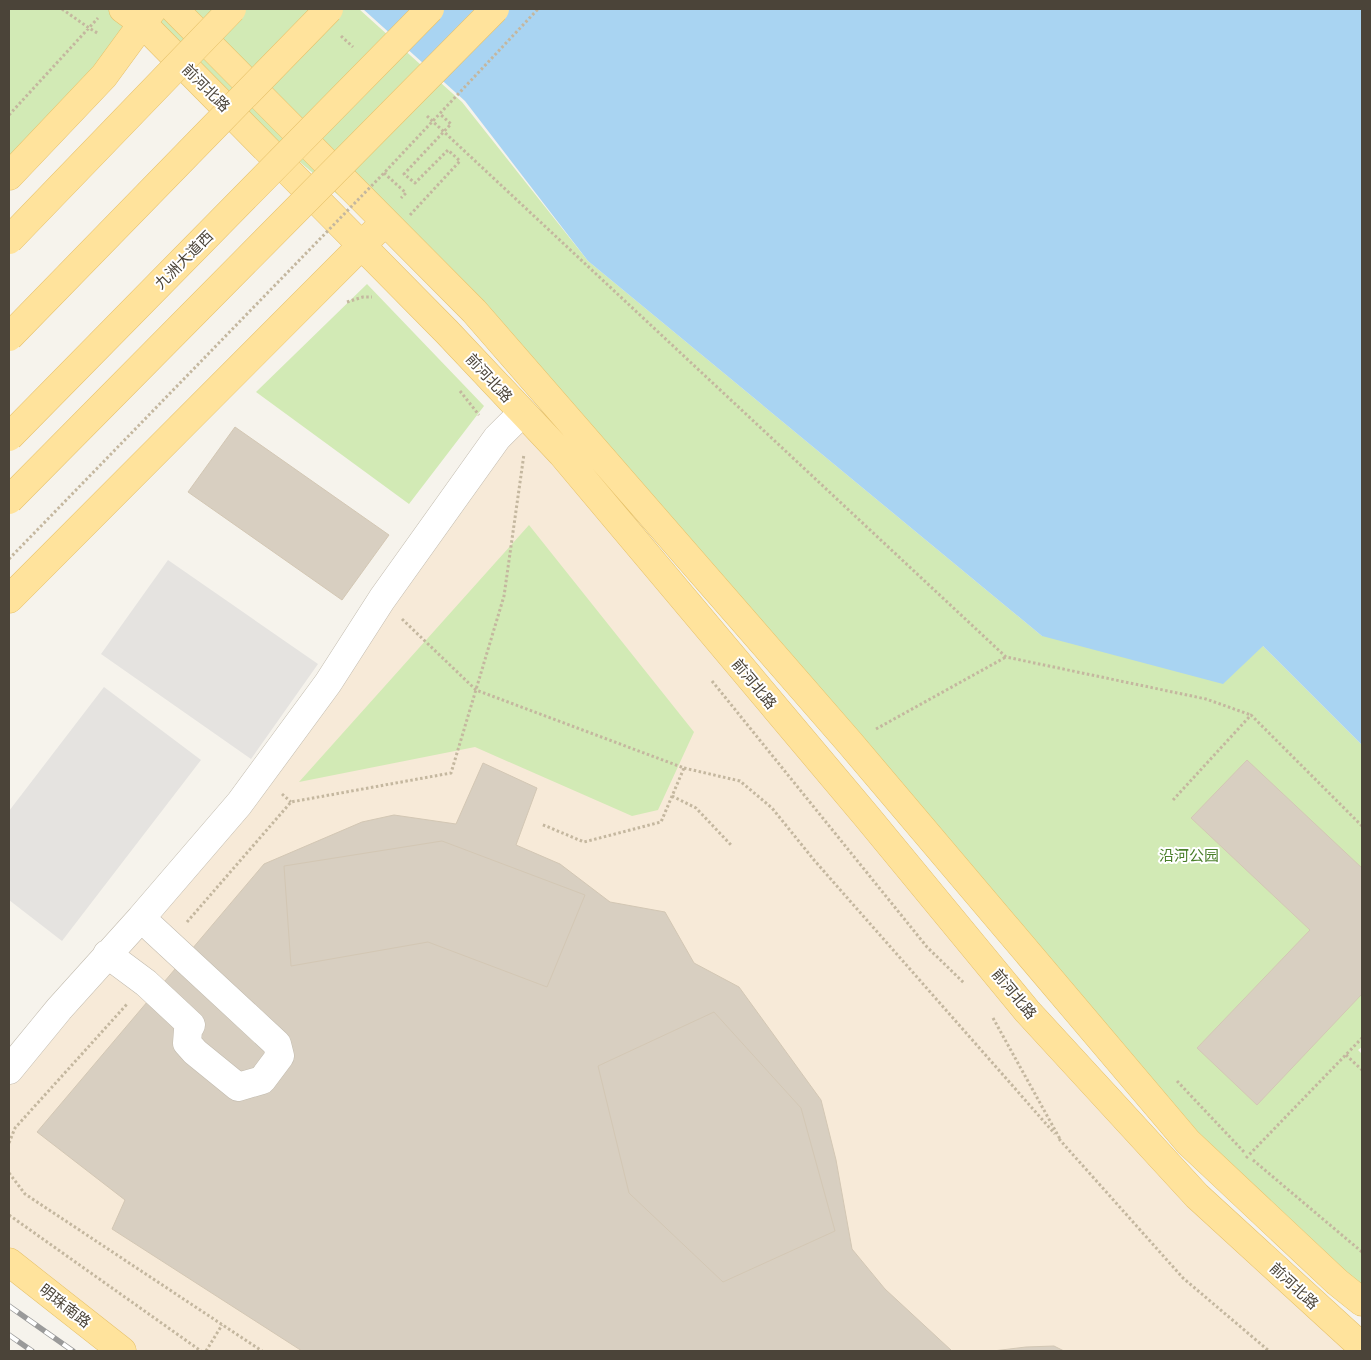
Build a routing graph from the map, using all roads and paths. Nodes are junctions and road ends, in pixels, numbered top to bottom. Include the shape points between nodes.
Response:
1 (174, 9) edge
2 (232, 9) edge
3 (430, 9) edge
4 (495, 9) edge
5 (538, 9) edge
6 (130, 14) edge
7 (320, 18) edge
8 (341, 36) dead end
9 (356, 49) dead end
10 (420, 110) dead end
11 (440, 114) junction
12 (9, 115) edge
13 (384, 173) junction
14 (9, 176) edge
15 (396, 185) dead end
16 (397, 218) junction
17 (9, 240) edge
18 (361, 245) junction
19 (375, 298) dead end
20 (341, 304) dead end
21 (9, 337) edge
22 (460, 391) dead end
23 (522, 413) junction
24 (9, 438) edge
25 (497, 438) junction
26 (531, 458) dead end
27 (9, 500) edge
28 (9, 559) edge
29 (9, 598) edge
30 (382, 599) junction
31 (1006, 657) junction
32 (710, 679) dead end
33 (476, 690) junction
34 (1251, 715) junction
35 (850, 743) junction
36 (684, 768) junction
37 (672, 796) junction
38 (1173, 800) dead end
39 (541, 824) dead end
40 (1362, 826) edge
41 (731, 845) dead end
42 (140, 918) junction
43 (168, 944) junction
44 (107, 954) junction
45 (146, 983) junction
46 (966, 985) dead end
47 (990, 1012) dead end
48 (1362, 1038) edge
49 (1346, 1055) junction
50 (9, 1070) edge
51 (1362, 1070) edge
52 (1060, 1139) junction
53 (9, 1142) edge
54 (9, 1173) edge
55 (1224, 1175) junction
56 (9, 1215) edge
57 (9, 1262) edge
58 (1362, 1302) edge
59 (222, 1325) junction
60 (1362, 1347) edge
61 (122, 1351) edge
62 (201, 1351) edge
63 (206, 1351) edge
64 (262, 1351) edge
65 (1269, 1351) edge

1 - 16 main road
2 - 17 main road, bridge
3 - 24 main road, 九洲大道西, bridge
4 - 27 main road, bridge
5 - 11 path, bridge
6 - 12 path
6 - 14 main road via 104,76
6 - 18 main road, 前河北路
7 - 21 main road, bridge
8 - 9 path
10 - 31 path
11 - 13 path, bridge
11 - 16 path, bridge via 451,124 404,174 415,184 448,150 460,161
13 - 15 path
13 - 28 path, bridge
16 - 18 main road
16 - 35 main road
18 - 23 main road, 前河北路
18 - 29 main road
19 - 20 path via 363,297
22 - 25 path
23 - 25 lane
23 - 60 main road, 前河北路 via 562,454 1027,1011 1197,1196
25 - 30 lane
26 - 33 path via 525,450 504,596
30 - 33 path
30 - 42 lane via 328,683 239,804
31 - 34 path via 1206,699
31 - 35 path
32 - 46 path via 927,947
33 - 36 path
33 - 43 path via 451,773 291,802
34 - 38 path
34 - 40 path
35 - 55 main road via 1188,1142
36 - 37 path
36 - 52 path via 740,781 772,808
37 - 39 path via 661,822 584,842
37 - 41 path via 696,808
42 - 43 lane
42 - 44 lane
43 - 45 lane via 277,1044 280,1056 262,1080 238,1088 195,1052 187,1042 191,1026
44 - 45 lane
44 - 50 lane via 58,1008
45 - 53 path via 15,1128
47 - 52 path
48 - 49 path
49 - 51 path
49 - 55 path via 1248,1156
52 - 65 path via 1183,1278
54 - 59 path via 25,1194
55 - 58 main road
56 - 62 path
57 - 61 main road, 明珠南路
59 - 63 path
59 - 64 path

